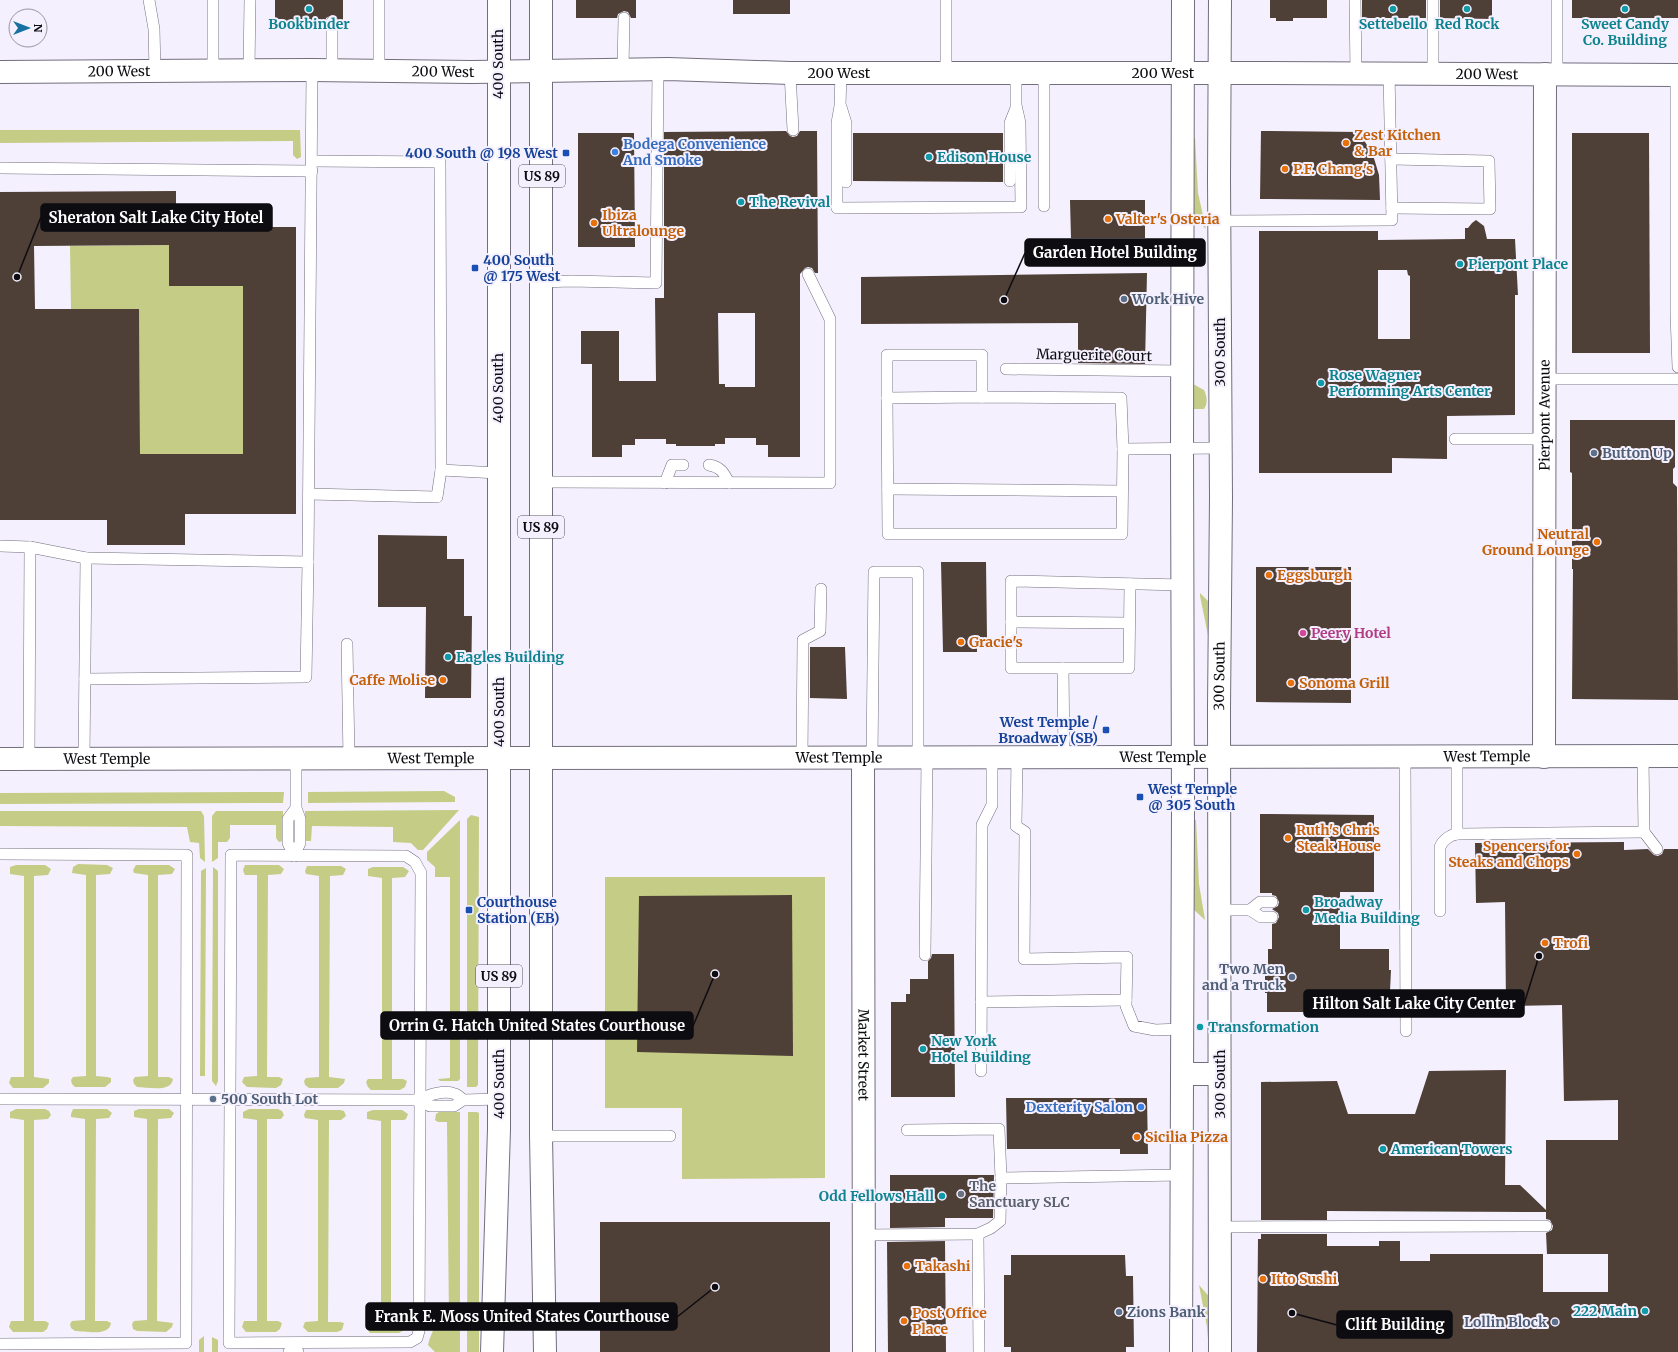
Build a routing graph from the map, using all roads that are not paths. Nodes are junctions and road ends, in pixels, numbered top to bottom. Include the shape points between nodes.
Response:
1 (149, 0) edge
2 (212, 0) edge
3 (250, 0) edge
4 (379, 0) edge
5 (499, 0) edge
6 (542, 0) edge
7 (946, 0) edge
8 (1183, 0) edge
9 (1220, 0) edge
10 (1355, 0) edge
11 (1433, 0) edge
12 (1557, 0) edge
13 (624, 18) dead end
14 (332, 22) dead end
15 (623, 69) junction
16 (658, 69) junction
17 (212, 70) junction
18 (250, 70) junction
19 (322, 70) junction
20 (379, 70) junction
21 (542, 70) junction
22 (155, 71) junction
23 (498, 71) junction
24 (0, 72) edge
25 (790, 73) junction
26 (841, 73) junction
27 (1182, 73) junction
28 (1356, 73) junction
29 (1388, 73) junction
30 (946, 74) junction
31 (1016, 74) junction
32 (1044, 74) junction
33 (1220, 74) junction
34 (1433, 74) junction
35 (1551, 74) junction
36 (1677, 75) edge
37 (840, 106) junction
38 (1016, 108) junction
39 (793, 130) dead end
40 (1391, 159) junction
41 (312, 166) junction
42 (0, 168) edge
43 (1010, 181) dead end
44 (846, 182) dead end
45 (1044, 206) dead end
46 (1392, 208) junction
47 (1220, 221) junction
48 (808, 274) dead end
49 (542, 282) junction
50 (1678, 367) edge
51 (1006, 369) dead end
52 (1182, 371) junction
53 (1545, 379) junction
54 (1678, 379) edge
55 (982, 397) junction
56 (887, 398) junction
57 (1455, 439) dead end
58 (1545, 439) junction
59 (1220, 448) junction
60 (1123, 449) junction
61 (1182, 449) junction
62 (683, 465) dead end
63 (709, 465) dead end
64 (441, 470) junction
65 (498, 472) junction
66 (541, 482) junction
67 (665, 482) junction
68 (729, 483) junction
69 (888, 489) junction
70 (1122, 491) junction
71 (309, 494) junction
72 (0, 546) edge
73 (30, 547) junction
74 (86, 558) junction
75 (308, 562) junction
76 (1130, 584) junction
77 (1182, 585) junction
78 (821, 589) dead end
79 (1011, 622) junction
80 (1129, 623) junction
81 (347, 644) dead end
82 (1063, 668) junction
83 (85, 679) junction
84 (1643, 756) junction
85 (1678, 756) edge
86 (1405, 757) junction
87 (1457, 757) junction
88 (1544, 757) junction
89 (868, 758) junction
90 (922, 758) junction
91 (992, 758) junction
92 (1017, 758) junction
93 (1064, 758) junction
94 (1182, 758) junction
95 (1220, 758) junction
96 (0, 759) edge
97 (29, 759) junction
98 (84, 759) junction
99 (296, 759) junction
100 (349, 759) junction
101 (499, 759) junction
102 (541, 759) junction
103 (802, 759) junction
104 (1644, 832) junction
105 (1457, 834) junction
106 (1657, 849) dead end
107 (0, 854) edge
108 (294, 856) junction
109 (1272, 902) dead end
110 (1220, 910) junction
111 (1250, 910) junction
112 (1440, 911) dead end
113 (1272, 918) dead end
114 (925, 955) dead end
115 (1126, 1000) junction
116 (982, 1002) junction
117 (1182, 1029) junction
118 (1406, 1031) dead end
119 (981, 1071) dead end
120 (1182, 1074) junction
121 (1220, 1074) junction
122 (0, 1099) edge
123 (499, 1099) junction
124 (186, 1100) junction
125 (230, 1100) junction
126 (420, 1100) junction
127 (907, 1130) dead end
128 (541, 1136) junction
129 (670, 1136) dead end
130 (1182, 1175) junction
131 (1001, 1178) junction
132 (1546, 1226) dead end
133 (1220, 1227) junction
134 (978, 1234) junction
135 (864, 1235) junction
136 (0, 1344) edge
137 (294, 1349) edge
138 (492, 1352) edge
139 (545, 1352) edge
140 (864, 1352) edge
141 (979, 1352) edge
142 (1181, 1352) edge
143 (1220, 1352) edge

1 - 22 lane via 154,29
2 - 17 lane
3 - 18 lane
4 - 20 lane
5 - 23 street, 400 South / US 89
6 - 21 street, US 89
7 - 30 lane
8 - 27 street
9 - 33 street, 300 South
10 - 28 lane
11 - 34 lane
12 - 35 lane
13 - 15 lane
14 - 19 lane
15 - 16 street, 200 West
15 - 21 street, 200 West
16 - 25 street, 200 West
16 - 49 lane via 656,284
17 - 18 street, 200 West
17 - 22 street, 200 West
18 - 19 street, 200 West
19 - 20 street, 200 West
19 - 41 lane
20 - 23 street, 200 West
21 - 23 street, 200 West
21 - 49 street, US 89
22 - 24 street, 200 West
23 - 65 street, 400 South / US 89
25 - 26 street, 200 West
25 - 39 lane
26 - 30 street, 200 West
26 - 37 lane
27 - 32 street, 200 West
27 - 33 street, 200 West
27 - 52 street
28 - 29 street, 200 West
28 - 33 street, 200 West
29 - 34 street, 200 West
29 - 40 lane
30 - 31 street, 200 West
31 - 32 street, 200 West
31 - 38 lane
32 - 45 lane
33 - 47 street, 300 South
34 - 35 street, 200 West
35 - 36 street, 200 West
35 - 53 street, Pierpont Avenue
36 - 50 lane
37 - 38 lane via 837,123 837,208 1021,207 1020,123
37 - 44 lane via 846,123
38 - 43 lane via 1010,123
40 - 46 lane
40 - 46 lane via 1489,161 1490,177 1490,209
41 - 42 lane
41 - 64 lane via 440,162
41 - 71 lane
46 - 47 lane via 1392,220
47 - 59 street, 300 South
48 - 68 lane via 830,319 830,484
49 - 66 street, US 89
51 - 52 lane, Marguerite Court
52 - 61 street
53 - 54 lane
53 - 58 street, Pierpont Avenue
55 - 56 lane
55 - 56 lane via 982,355 887,355
55 - 60 lane via 1122,398
56 - 69 lane
57 - 58 lane
58 - 88 street, Pierpont Avenue
59 - 61 lane
59 - 95 street, 300 South
60 - 61 lane
60 - 70 lane
61 - 77 street
62 - 67 lane via 672,465
63 - 68 lane via 717,466
64 - 65 lane
64 - 71 lane via 437,497
65 - 101 street, 400 South / US 89
66 - 67 lane
66 - 102 street, US 89
67 - 68 lane
69 - 70 lane
69 - 70 lane via 888,534 1122,534
71 - 75 lane
72 - 73 lane
73 - 74 lane
73 - 97 lane
74 - 75 lane
74 - 83 lane
75 - 83 lane via 306,677
76 - 77 lane
76 - 79 lane via 1011,581
76 - 80 lane
77 - 94 street
78 - 103 lane via 820,631 803,640
79 - 80 lane
79 - 82 lane via 1011,668
80 - 82 lane via 1129,668
81 - 100 lane
82 - 93 lane
83 - 98 lane
84 - 85 street, West Temple
84 - 88 street, West Temple
84 - 104 lane
86 - 87 street, West Temple
86 - 95 street, West Temple
86 - 118 lane
87 - 88 street, West Temple
87 - 105 lane
89 - 90 street, West Temple
89 - 90 lane via 874,572 918,572
89 - 103 street, West Temple
89 - 135 street, Market Street
90 - 91 street, West Temple
90 - 114 lane
91 - 92 street, West Temple
91 - 116 lane via 992,805 982,825
92 - 93 street, West Temple
92 - 115 lane via 1016,826 1025,832 1024,959 1127,956
93 - 94 street, West Temple
94 - 95 street, West Temple
94 - 117 street
95 - 110 street, 300 South
96 - 97 street, West Temple
97 - 98 street, West Temple
98 - 99 street, West Temple
99 - 100 street, West Temple
99 - 108 lane via 296,808 288,819 288,843
100 - 101 street, West Temple
101 - 102 street, West Temple
101 - 123 street, 400 South / US 89
102 - 103 street, West Temple
102 - 128 street, US 89
104 - 105 lane
104 - 106 lane
105 - 112 lane via 1442,842 1440,847
107 - 124 lane via 187,855
108 - 125 lane via 231,855
108 - 126 lane via 406,856 415,862 421,873
109 - 111 lane via 1260,902
110 - 111 lane
110 - 121 street, 300 South
111 - 113 lane via 1261,918
115 - 116 lane
115 - 117 lane via 1134,1026 1155,1030
116 - 119 lane
117 - 120 street
120 - 121 street
120 - 130 street
121 - 133 street, 300 South
122 - 124 lane
123 - 126 lane via 463,1100 455,1094 430,1094
123 - 138 street, 400 South / US 89
124 - 125 lane
124 - 136 lane via 186,1343
125 - 126 lane
125 - 137 lane via 229,1343
126 - 137 lane via 420,1331 417,1338 410,1342
127 - 131 lane via 999,1129
128 - 129 lane
128 - 139 street, US 89
130 - 131 lane
130 - 142 street
131 - 134 lane via 1000,1221
132 - 133 lane
133 - 143 street, 300 South
134 - 135 lane
134 - 141 lane
135 - 140 street, Market Street

